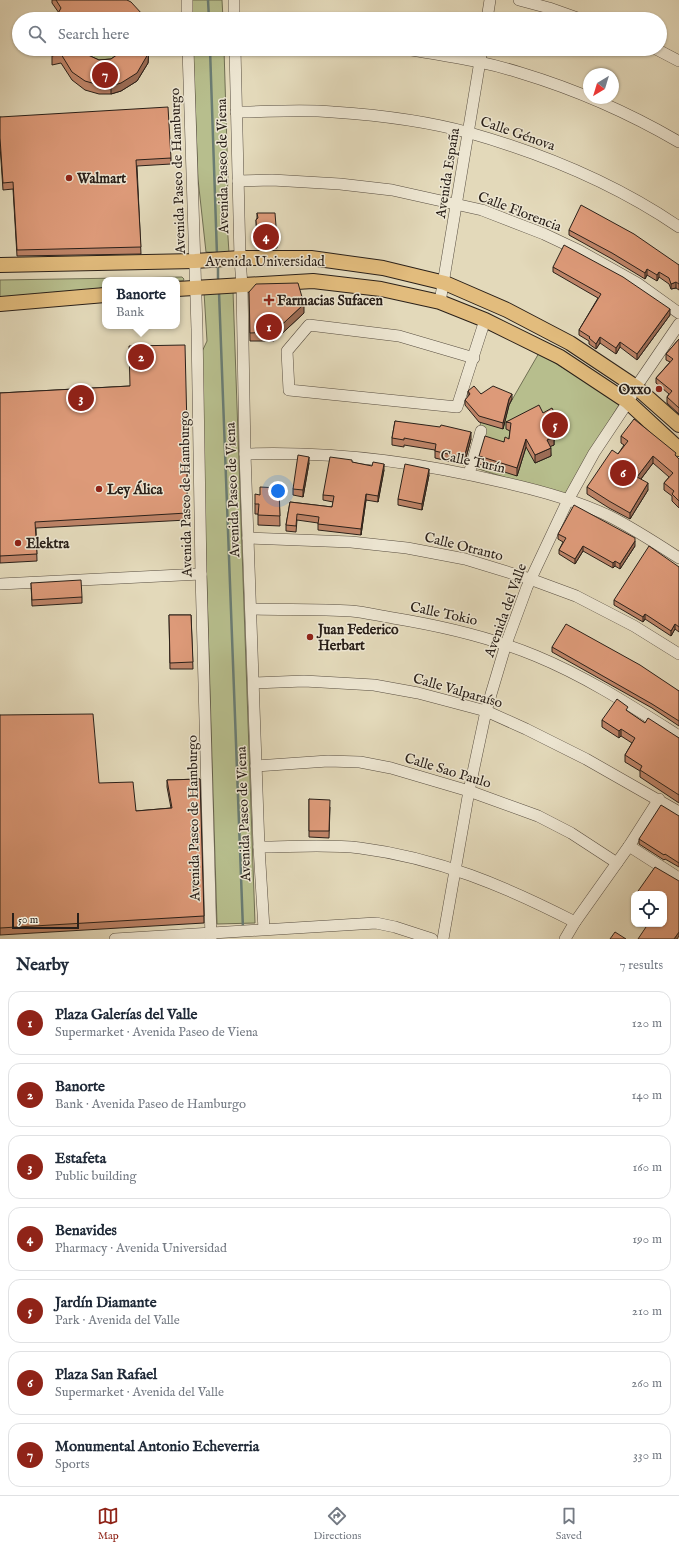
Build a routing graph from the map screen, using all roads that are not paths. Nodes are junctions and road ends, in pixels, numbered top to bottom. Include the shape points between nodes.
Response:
1 (187, 0) edge
2 (234, 0) edge
3 (490, 0) edge
4 (519, 0) edge
5 (187, 12) edge
6 (234, 12) edge
7 (488, 12) edge
8 (560, 12) edge
9 (667, 55) edge
10 (188, 56) edge
11 (235, 56) edge
12 (444, 56) edge
13 (481, 56) edge
14 (679, 61) edge
15 (480, 63) junction
16 (236, 112) junction
17 (469, 133) junction
18 (679, 142) edge
19 (238, 181) junction
20 (457, 205) junction
21 (679, 227) edge
22 (234, 259) junction
23 (201, 261) junction
24 (0, 265) edge
25 (445, 282) junction
26 (236, 286) junction
27 (202, 287) junction
28 (180, 289) edge
29 (102, 295) edge
30 (440, 302) junction
31 (0, 304) edge
32 (679, 313) edge
33 (485, 320) junction
34 (679, 324) edge
35 (474, 358) junction
36 (636, 387) junction
37 (628, 402) junction
38 (679, 425) edge
39 (481, 431) dead end
40 (679, 449) edge
41 (245, 454) junction
42 (469, 474) junction
43 (568, 500) junction
44 (248, 538) junction
45 (679, 558) edge
46 (201, 574) junction
47 (530, 579) junction
48 (0, 584) edge
49 (251, 609) junction
50 (506, 644) junction
51 (679, 654) edge
52 (254, 683) junction
53 (486, 711) junction
54 (679, 736) edge
55 (256, 766) junction
56 (469, 791) junction
57 (659, 799) junction
58 (679, 812) edge
59 (629, 846) junction
60 (259, 847) junction
61 (617, 863) junction
62 (455, 869) junction
63 (679, 878) edge
64 (575, 922) junction
65 (264, 929) junction
66 (279, 934) edge
67 (211, 937) edge
68 (114, 939) edge
69 (432, 939) edge
70 (443, 939) edge
71 (565, 939) edge

1 - 5 street
2 - 6 street
3 - 7 street
4 - 8 street
9 - 14 street
10 - 23 street, Avenida Paseo de Hamburgo
11 - 16 street, Avenida Paseo de Viena
12 - 15 street
13 - 15 street, Avenida España
15 - 17 street, Avenida España
15 - 18 street via 520,72 602,103
16 - 17 street, Calle Génova via 331,111 391,118
16 - 19 street, Avenida Paseo de Viena
17 - 20 street, Avenida España
17 - 21 street, Calle Génova via 568,167 625,194
19 - 20 street, Calle Florencia via 340,184 392,190
19 - 22 street, Avenida Paseo de Viena
20 - 25 street, Avenida España
20 - 32 street, Calle Florencia via 482,210 580,251 637,283
22 - 23 main road, Avenida Universidad
22 - 25 main road, Avenida Universidad via 311,258 383,268
22 - 26 street, Avenida Paseo de Viena
23 - 24 main road, Avenida Universidad
23 - 27 street, Avenida Paseo de Hamburgo
25 - 30 street, Avenida España
25 - 36 main road, Avenida Universidad via 507,310 570,343
26 - 27 main road, Avenida Universidad
26 - 30 main road, Avenida Universidad via 313,281 381,289
26 - 41 street, Avenida Paseo de Viena
27 - 28 main road, Avenida Universidad
27 - 46 street, Avenida Paseo de Hamburgo
29 - 31 main road
30 - 33 main road, Avenida Universidad
33 - 35 street
33 - 37 main road, Avenida Universidad via 560,357
34 - 36 street, Avenida del Valle
35 - 35 street via 457,407 289,390 286,351 309,326 399,336
36 - 37 street, Avenida del Valle
36 - 38 main road, Avenida Universidad
37 - 40 main road, Avenida Universidad
37 - 43 street, Avenida del Valle via 594,453
39 - 42 street
41 - 42 street, Calle Turín via 335,456 411,464
41 - 44 street, Avenida Paseo de Viena
42 - 43 street, Calle Turín
43 - 45 street, Calle Turín via 609,516
43 - 47 street, Avenida del Valle
44 - 47 street, Calle Otranto via 313,540 407,548 465,559
44 - 49 street, Avenida Paseo de Viena
46 - 48 street
46 - 67 street, Avenida Paseo de Hamburgo
47 - 50 street, Avenida del Valle
47 - 51 street, Calle Otranto via 576,596 634,626
49 - 50 street, Calle Tokio via 353,611 470,633
49 - 52 street, Avenida Paseo de Viena
50 - 53 street, Avenida del Valle
50 - 54 street, Calle Tokio via 573,673
52 - 53 street, Calle Valparaíso via 304,681 374,685 418,693
52 - 55 street, Avenida Paseo de Viena
53 - 56 street, Avenida del Valle
53 - 57 street, Calle Valparaíso via 586,759
55 - 56 street, Calle Sao Paulo via 328,760 360,762
55 - 60 street, Avenida Paseo de Viena
56 - 61 street, Calle Sao Paulo via 538,816 571,833
56 - 62 street, Avenida del Valle
57 - 58 street, Calle Valparaíso
57 - 59 street
59 - 61 street
59 - 63 street
60 - 62 street via 358,848 397,854
60 - 65 street, Avenida Paseo de Viena
61 - 64 street
62 - 64 street via 501,886
62 - 70 street, Avenida del Valle
64 - 71 street
65 - 66 street
65 - 67 street via 230,932
66 - 69 street via 376,923
67 - 68 street

